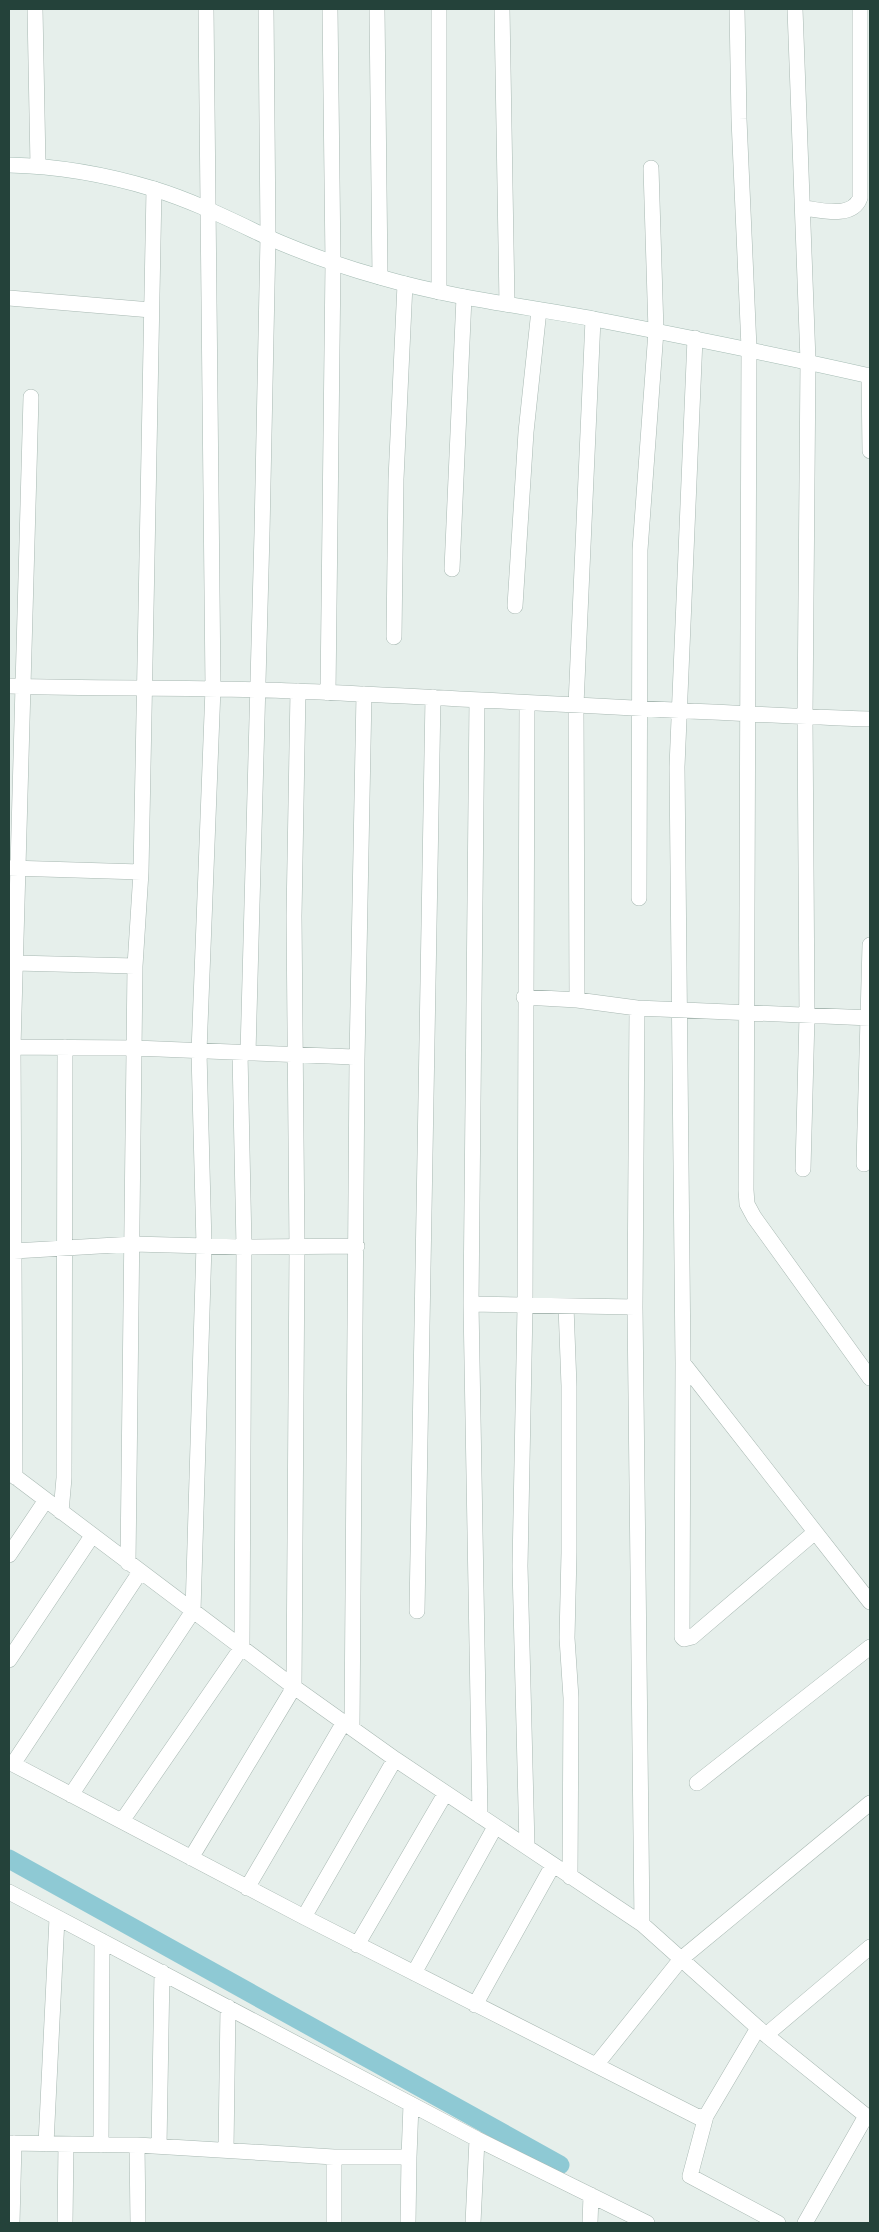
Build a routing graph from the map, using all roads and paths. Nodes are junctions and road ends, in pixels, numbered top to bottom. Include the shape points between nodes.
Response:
1 (35, 9) edge
2 (206, 9) edge
3 (266, 9) edge
4 (330, 9) edge
5 (377, 9) edge
6 (439, 9) edge
7 (502, 9) edge
8 (737, 9) edge
9 (795, 9) edge
10 (860, 9) edge
11 (9, 165) edge
12 (38, 166) junction
13 (651, 168) dead end
14 (154, 189) junction
15 (804, 208) junction
16 (207, 209) junction
17 (268, 237) junction
18 (333, 263) junction
19 (380, 277) junction
20 (405, 284) junction
21 (439, 292) junction
22 (464, 297) junction
23 (9, 298) edge
24 (507, 304) junction
25 (151, 310) junction
26 (539, 310) junction
27 (593, 319) junction
28 (656, 331) junction
29 (695, 338) junction
30 (749, 348) junction
31 (808, 361) junction
32 (870, 376) edge
33 (31, 397) dead end
34 (870, 451) edge
35 (452, 569) dead end
36 (515, 606) dead end
37 (394, 636) dead end
38 (16, 686) edge
39 (144, 686) junction
40 (213, 688) junction
41 (256, 690) junction
42 (298, 691) junction
43 (328, 693) junction
44 (364, 694) junction
45 (434, 697) junction
46 (477, 700) junction
47 (527, 703) junction
48 (576, 705) junction
49 (638, 710) junction
50 (678, 710) junction
51 (746, 714) junction
52 (805, 716) junction
53 (870, 718) edge
54 (14, 868) edge
55 (141, 872) junction
56 (639, 898) dead end
57 (870, 945) edge
58 (15, 963) junction
59 (136, 966) junction
60 (524, 997) junction
61 (577, 1000) junction
62 (637, 1008) junction
63 (679, 1010) junction
64 (748, 1012) junction
65 (807, 1016) junction
66 (870, 1018) edge
67 (11, 1047) edge
68 (65, 1047) junction
69 (135, 1048) junction
70 (199, 1052) junction
71 (244, 1053) junction
72 (296, 1055) junction
73 (358, 1059) junction
74 (864, 1164) dead end
75 (803, 1169) dead end
76 (133, 1244) junction
77 (204, 1245) junction
78 (357, 1246) junction
79 (63, 1248) junction
80 (244, 1248) junction
81 (297, 1248) junction
82 (14, 1251) junction
83 (471, 1304) junction
84 (566, 1306) junction
85 (525, 1307) junction
86 (635, 1307) junction
87 (683, 1363) junction
88 (870, 1378) edge
89 (12, 1474) edge
90 (46, 1500) junction
91 (61, 1512) junction
92 (814, 1532) junction
93 (92, 1536) junction
94 (9, 1555) edge
95 (134, 1567) junction
96 (870, 1602) edge
97 (192, 1611) junction
98 (417, 1611) dead end
99 (242, 1647) junction
100 (870, 1647) edge
101 (9, 1660) edge
102 (294, 1687) junction
103 (348, 1725) junction
104 (394, 1759) junction
105 (11, 1763) edge
106 (697, 1783) dead end
107 (444, 1794) junction
108 (71, 1795) junction
109 (870, 1804) edge
110 (480, 1816) junction
111 (122, 1821) junction
112 (495, 1827) junction
113 (527, 1847) junction
114 (191, 1858) junction
115 (553, 1865) junction
116 (570, 1877) junction
117 (247, 1888) junction
118 (9, 1892) edge
119 (304, 1917) junction
120 (57, 1918) junction
121 (642, 1924) junction
122 (102, 1941) junction
123 (357, 1944) junction
124 (870, 1947) edge
125 (681, 1960) junction
126 (162, 1972) junction
127 (414, 1973) junction
128 (476, 2005) junction
129 (228, 2008) junction
130 (762, 2032) junction
131 (596, 2066) junction
132 (411, 2104) junction
133 (706, 2116) junction
134 (868, 2117) edge
135 (478, 2139) junction
136 (11, 2143) edge
137 (46, 2144) junction
138 (66, 2144) junction
139 (101, 2144) junction
140 (137, 2145) junction
141 (159, 2146) junction
142 (226, 2149) junction
143 (334, 2156) junction
144 (409, 2157) junction
145 (591, 2195) junction
146 (12, 2223) edge
147 (65, 2223) edge
148 (138, 2223) edge
149 (334, 2223) edge
150 (408, 2223) edge
151 (474, 2223) edge
152 (590, 2223) edge
153 (647, 2223) edge
154 (778, 2223) edge
155 (805, 2223) edge

1 - 12 street
2 - 16 street
3 - 17 street
4 - 18 street
5 - 19 street
6 - 21 street
7 - 24 street
8 - 30 street
9 - 15 street
10 - 15 street via 860,198 854,207 843,211
11 - 12 street
12 - 14 street
13 - 28 street
14 - 16 street
14 - 25 street
15 - 31 street
16 - 17 street
16 - 40 street
17 - 18 street
17 - 41 street
18 - 19 street
18 - 43 street
19 - 20 street
20 - 21 street
20 - 37 street via 396,479
21 - 22 street
22 - 24 street
22 - 35 street
23 - 25 street
24 - 26 street
25 - 39 street
26 - 27 street
26 - 36 street via 526,432
27 - 28 street
27 - 48 street
28 - 29 street
28 - 49 street via 640,550
29 - 30 street
29 - 50 street
30 - 31 street
30 - 51 street
31 - 32 street
31 - 52 street
32 - 34 street
33 - 38 street
38 - 39 street
38 - 54 street
39 - 40 street
39 - 55 street
40 - 41 street
40 - 70 street
41 - 42 street
41 - 71 street
42 - 43 street
42 - 72 street via 294,916
43 - 44 street
44 - 45 street
44 - 73 street
45 - 46 street
45 - 98 street via 422,1168
46 - 47 street
46 - 83 street
47 - 48 street
47 - 60 street
48 - 49 street
48 - 61 street
49 - 50 street
49 - 56 street
50 - 51 street
50 - 63 street
51 - 52 street
51 - 64 street
52 - 53 street
52 - 65 street
54 - 55 street
54 - 58 street
55 - 59 street
57 - 66 street
58 - 59 street
58 - 67 street
59 - 69 street
60 - 61 street
60 - 85 street
61 - 62 street
62 - 63 street
62 - 86 street
63 - 64 street
63 - 87 street
64 - 65 street
64 - 88 street via 747,1204
65 - 66 street
65 - 75 street
66 - 74 street
67 - 68 street
67 - 82 street
68 - 69 street
68 - 79 street
69 - 70 street
69 - 76 street
70 - 71 street
70 - 77 street
71 - 72 street
71 - 80 street
72 - 73 street
72 - 81 street
73 - 78 street
76 - 77 street
76 - 79 street
76 - 95 street
77 - 80 street
77 - 97 street
78 - 81 street
78 - 103 street
79 - 82 street
79 - 91 street via 64,1478
80 - 81 street
80 - 99 street
81 - 102 street
82 - 89 street
83 - 85 street
83 - 110 street
84 - 85 street
84 - 86 street
84 - 116 street
85 - 113 street via 520,1566
86 - 121 street
87 - 92 street
87 - 92 street via 682,1637 692,1637
89 - 90 street
90 - 91 street
90 - 94 street
91 - 93 street
92 - 96 street
93 - 95 street
93 - 101 street
95 - 97 street
95 - 105 street
97 - 99 street
97 - 108 street
99 - 102 street
99 - 111 street
100 - 106 street
102 - 103 street
102 - 114 street
103 - 104 street
103 - 117 street
104 - 107 street
104 - 119 street
105 - 108 street
107 - 110 street
107 - 123 street
108 - 111 street
109 - 125 street
110 - 112 street
111 - 114 street
112 - 113 street
112 - 127 street
113 - 115 street
114 - 117 street
115 - 116 street
115 - 128 street
116 - 121 street
117 - 119 street
118 - 120 street
119 - 123 street
120 - 122 street
120 - 137 street
121 - 125 street
122 - 126 street
122 - 139 street
123 - 127 street
124 - 130 street
125 - 130 street
125 - 131 street
126 - 129 street
126 - 141 street
127 - 128 street
128 - 131 street
129 - 132 street
129 - 142 street
130 - 133 street
130 - 134 street
131 - 133 street via 698,2118
132 - 135 street
132 - 144 street
133 - 154 street via 690,2176
134 - 155 street
135 - 145 street
135 - 151 street
136 - 137 street
136 - 146 street
137 - 138 street
138 - 139 street
138 - 147 street
139 - 140 street
140 - 141 street
140 - 148 street
141 - 142 street
142 - 143 street
143 - 144 street
143 - 149 street
144 - 150 street
145 - 152 street
145 - 153 street

